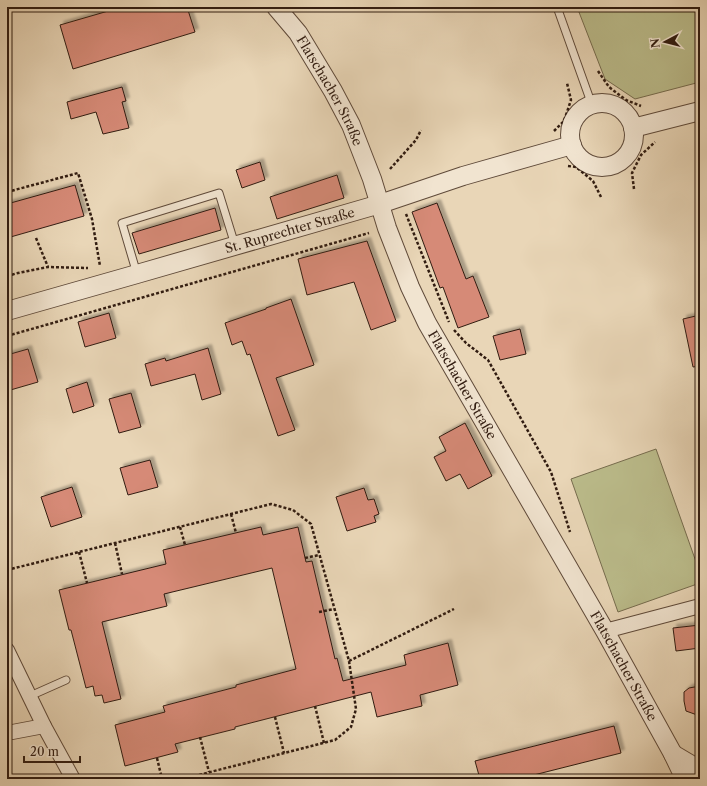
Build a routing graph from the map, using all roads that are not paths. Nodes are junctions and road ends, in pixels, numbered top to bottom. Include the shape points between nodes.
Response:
1 (276, 7) edge
2 (557, 7) edge
3 (592, 105) junction
4 (700, 111) edge
5 (633, 128) junction
6 (572, 145) junction
7 (380, 204) junction
8 (235, 246) junction
9 (138, 274) junction
10 (7, 311) edge
11 (700, 606) edge
12 (605, 631) junction
13 (7, 650) edge
14 (66, 680) dead end
15 (30, 696) junction
16 (44, 726) junction
17 (7, 733) edge
18 (692, 774) edge
19 (73, 779) edge

1 - 7 street, Flatschacher Straße via 298,33 337,98 351,125
2 - 3 lane
3 - 5 street via 608,104 619,108 628,116
3 - 6 street via 583,110 575,120 571,132
4 - 5 street
5 - 6 street via 634,140 630,152 622,161 611,166 587,164 578,156
6 - 7 street, St. Ruprechter Straße via 463,176
7 - 8 street, St. Ruprechter Straße
7 - 12 street, Flatschacher Straße via 410,287 427,323
8 - 9 street, St. Ruprechter Straße
8 - 9 lane via 219,193 122,223
9 - 10 street, St. Ruprechter Straße via 102,276
11 - 12 street
12 - 18 street, Flatschacher Straße via 673,754
13 - 15 street
14 - 15 lane
15 - 16 street
16 - 17 street
16 - 19 street

